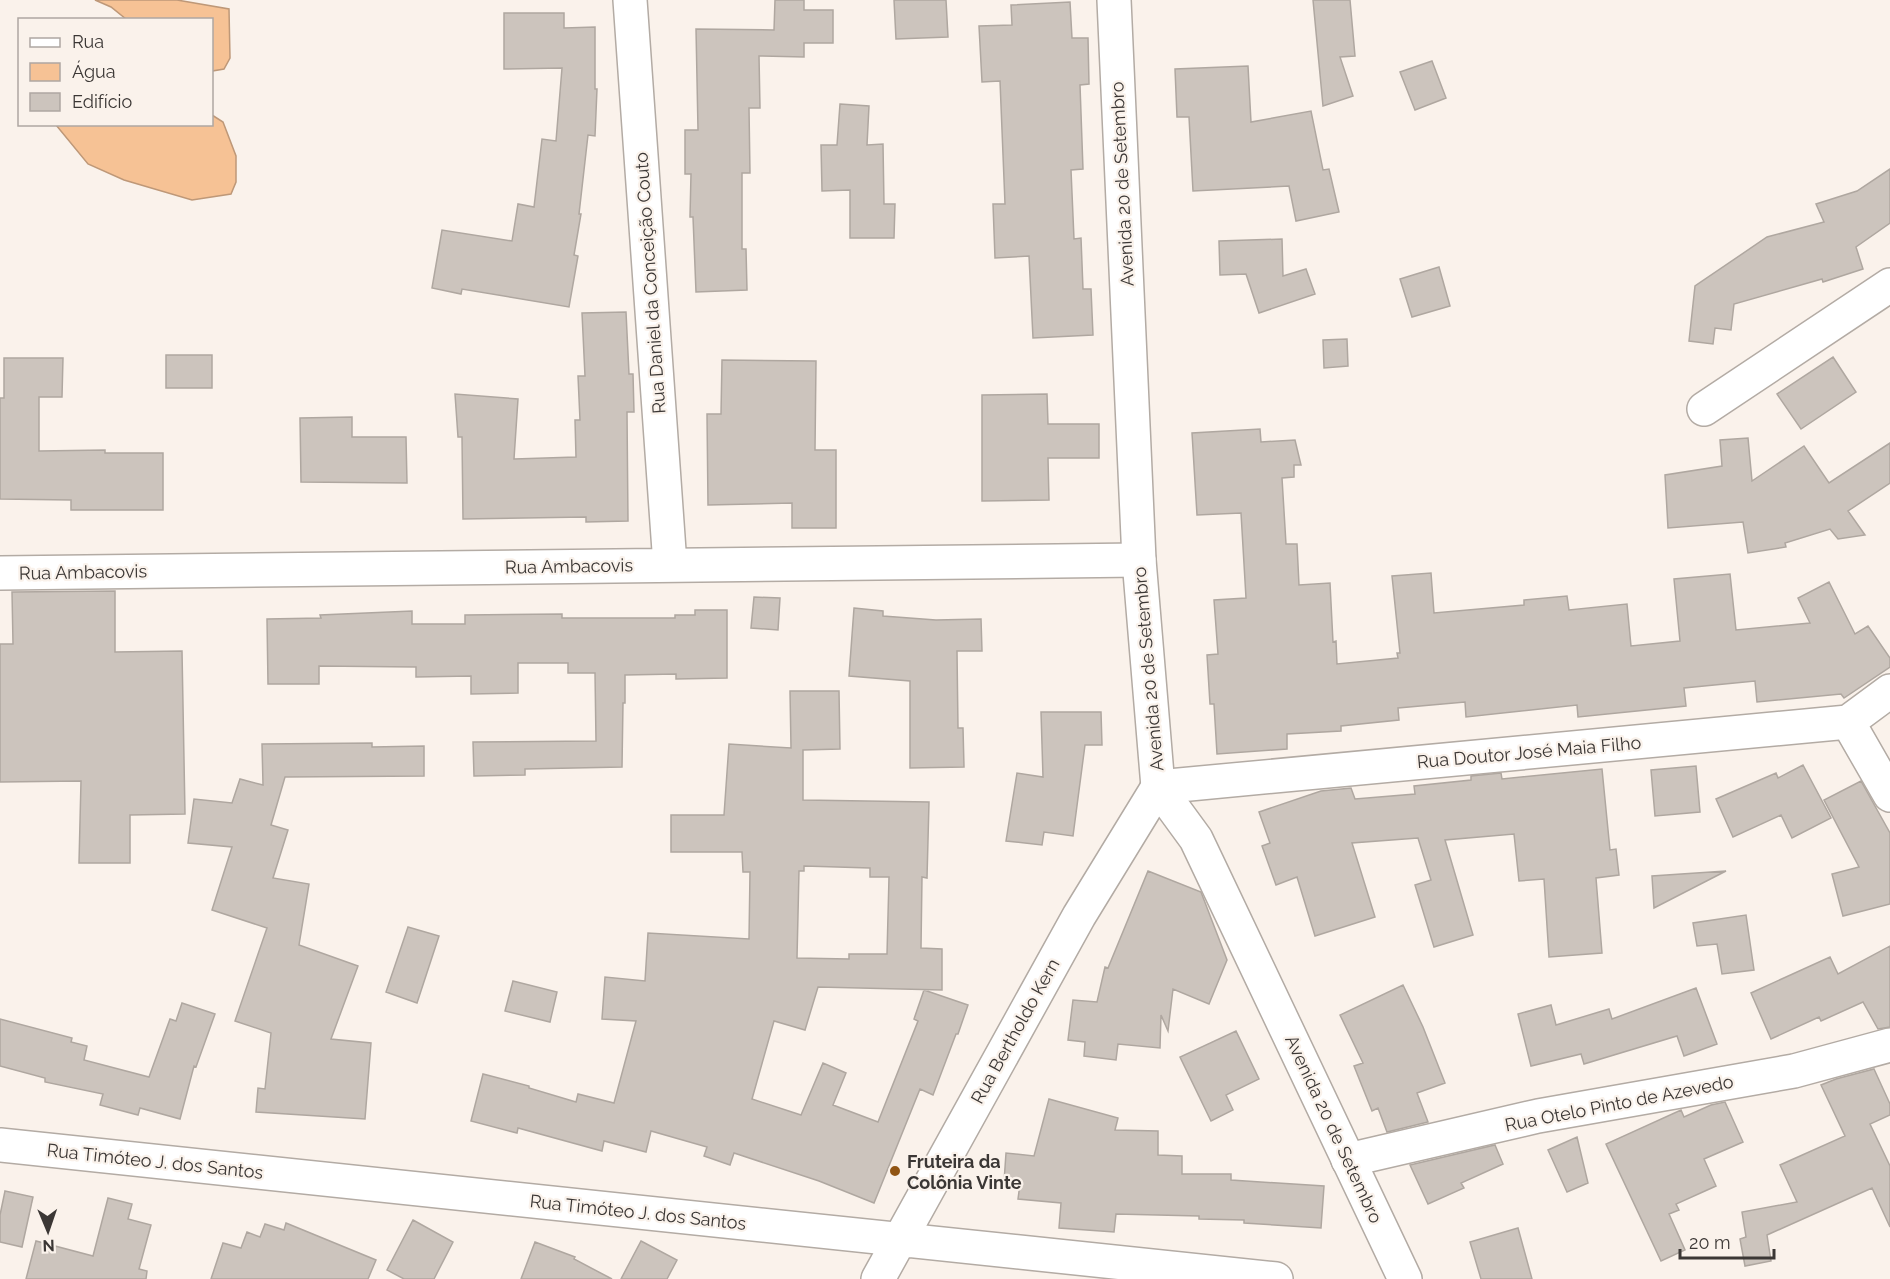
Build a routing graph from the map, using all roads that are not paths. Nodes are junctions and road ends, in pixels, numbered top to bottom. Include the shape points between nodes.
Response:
1 (630, 0) edge
2 (1114, 0) edge
3 (1890, 285) edge
4 (1704, 409) dead end
5 (1139, 560) junction
6 (670, 565) junction
7 (0, 573) edge
8 (1890, 691) edge
9 (1848, 722) junction
10 (1158, 787) junction
11 (1890, 795) edge
12 (1890, 1045) edge
13 (0, 1145) edge
14 (1348, 1160) junction
15 (899, 1239) junction
16 (878, 1279) edge
17 (1276, 1279) edge
18 (1405, 1279) edge

1 - 6 street, Rua Daniel da Conceição Couto
2 - 5 street, Avenida 20 de Setembro
3 - 4 street
5 - 6 street, Rua Ambacovis
5 - 10 street, Avenida 20 de Setembro
6 - 7 street, Rua Ambacovis
8 - 9 street
9 - 10 street, Rua Doutor José Maia Filho
9 - 11 street
10 - 14 street, Avenida 20 de Setembro via 1196,839
10 - 15 street, Rua Bertholdo Kern via 1079,916
12 - 14 street, Rua Otelo Pinto de Azevedo via 1794,1071 1538,1116
13 - 15 street, Rua Timóteo J. dos Santos
14 - 18 street, Avenida 20 de Setembro
15 - 16 street, Rua Bertholdo Kern
15 - 17 street, Rua Timóteo J. dos Santos

